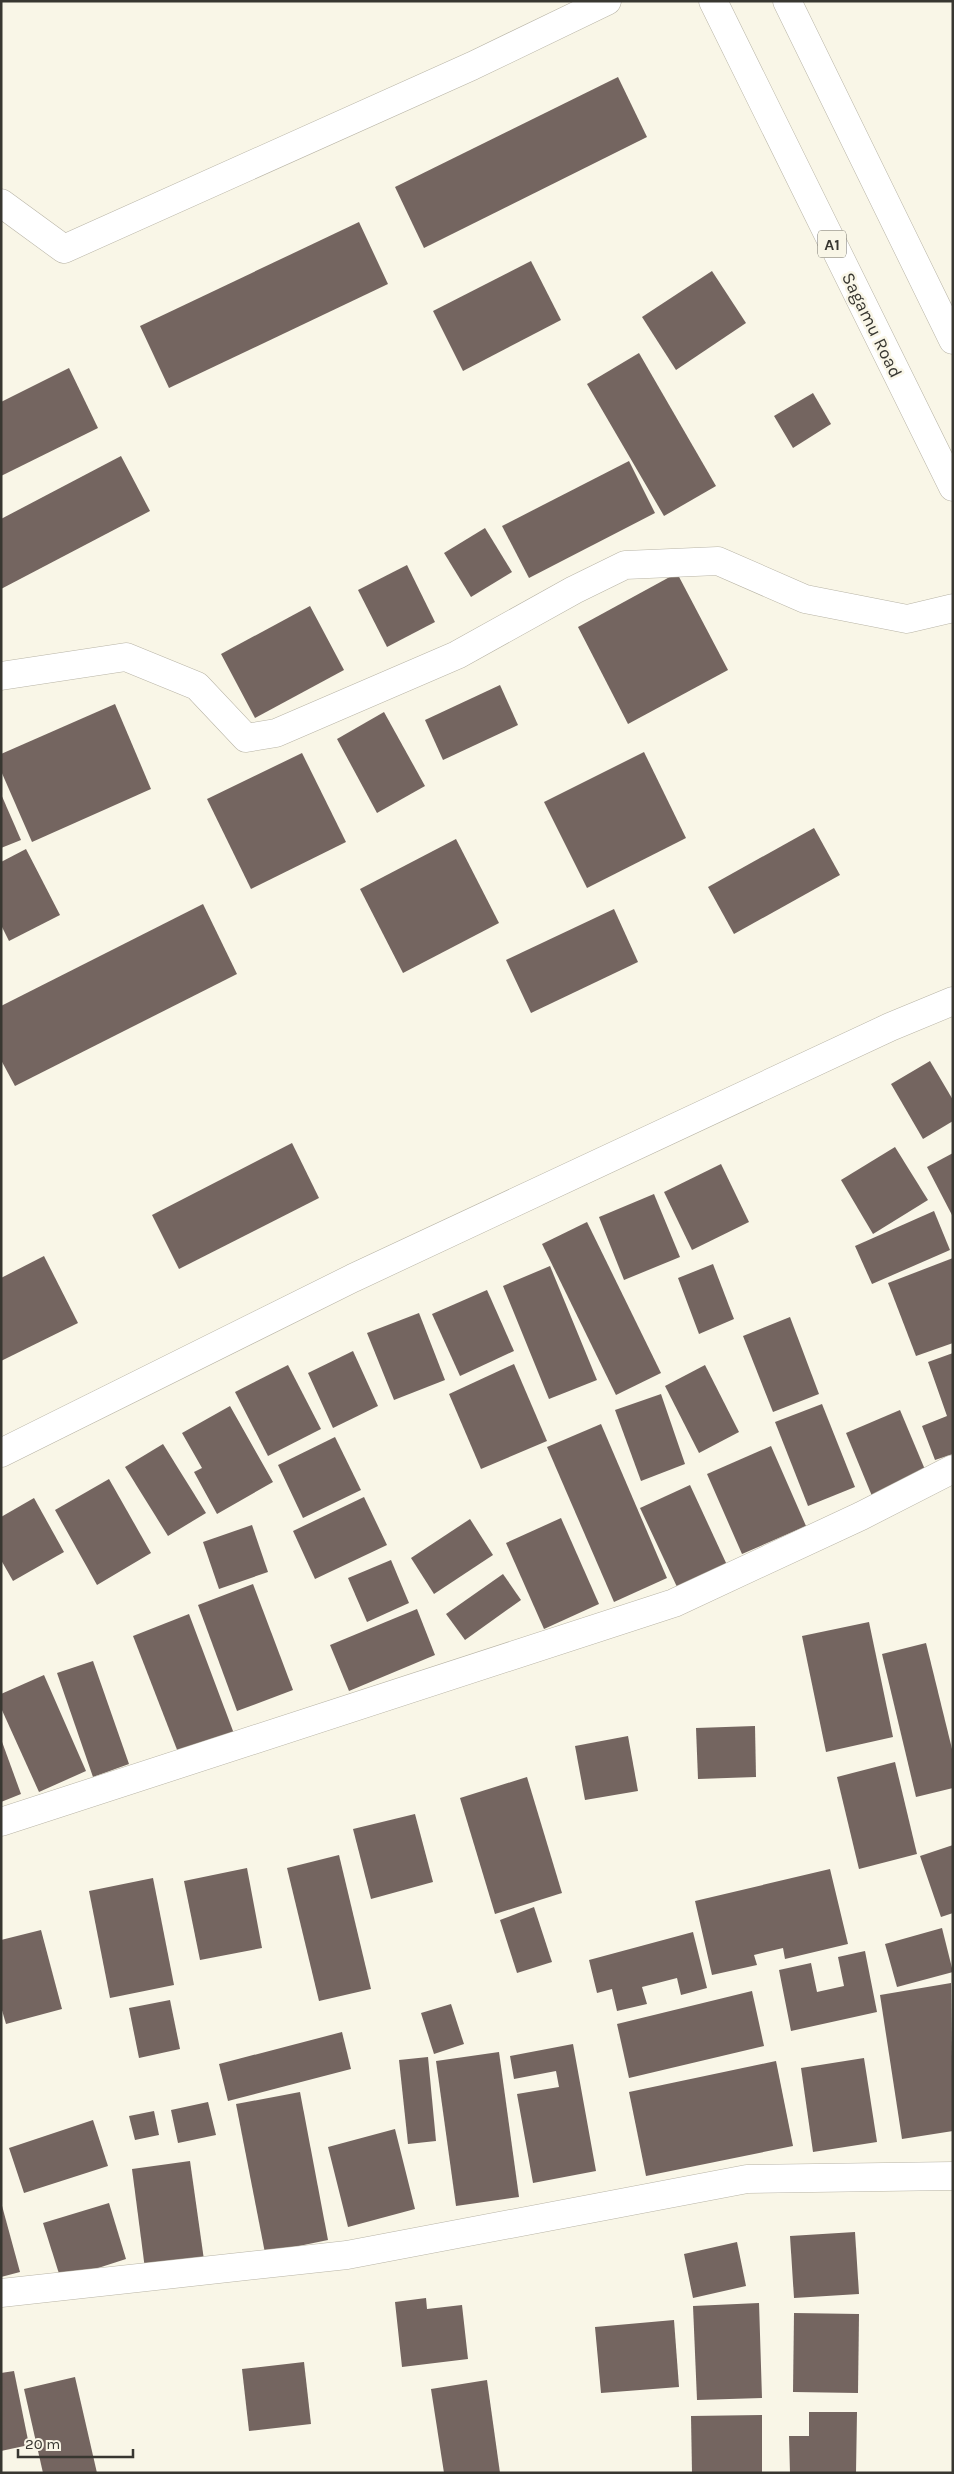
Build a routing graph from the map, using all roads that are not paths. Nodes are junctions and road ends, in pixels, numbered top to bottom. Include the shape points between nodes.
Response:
1 (607, 1) edge
2 (713, 1) edge
3 (786, 1) edge
4 (1, 203) edge
5 (953, 340) edge
6 (953, 487) edge
7 (953, 608) edge
8 (1, 676) edge
9 (953, 1001) edge
10 (1, 1453) edge
11 (953, 1470) edge
12 (1, 1822) edge
13 (953, 2176) edge
14 (1, 2293) edge

1 - 4 main road via 472,66 64,249
2 - 6 main road, Sagamu Road / A1
3 - 5 main road
7 - 8 main road via 908,619 805,599 718,561 624,565 456,655 276,733 246,738 197,686 126,657
9 - 10 main road via 890,1027 353,1278
11 - 12 main road via 674,1603
13 - 14 main road via 747,2179 347,2255

